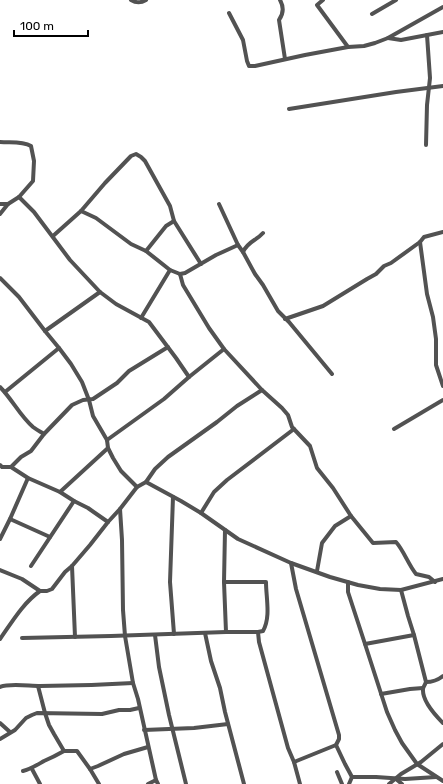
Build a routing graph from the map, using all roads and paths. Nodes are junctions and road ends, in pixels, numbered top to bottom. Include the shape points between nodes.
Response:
1 (131, 0) edge
2 (146, 0) edge
3 (280, 0) edge
4 (323, 0) edge
5 (396, 0) edge
6 (443, 7) edge
7 (229, 14) dead end
8 (372, 14) dead end
9 (443, 32) edge
10 (427, 35) junction
11 (388, 38) junction
12 (348, 47) junction
13 (285, 59) junction
14 (443, 86) edge
15 (429, 88) junction
16 (289, 109) dead end
17 (0, 142) edge
18 (426, 145) dead end
19 (19, 197) junction
20 (0, 204) edge
21 (8, 204) junction
22 (219, 204) dead end
23 (81, 211) junction
24 (0, 214) edge
25 (174, 221) junction
26 (443, 232) edge
27 (263, 233) dead end
28 (53, 236) junction
29 (420, 242) junction
30 (238, 245) junction
31 (146, 251) junction
32 (243, 252) junction
33 (201, 264) junction
34 (170, 270) junction
35 (180, 274) junction
36 (0, 278) edge
37 (100, 292) junction
38 (141, 318) junction
39 (285, 319) junction
40 (45, 331) junction
41 (168, 347) junction
42 (59, 348) junction
43 (224, 349) junction
44 (332, 374) dead end
45 (189, 377) junction
46 (443, 386) edge
47 (0, 387) edge
48 (262, 390) junction
49 (5, 392) junction
50 (89, 400) junction
51 (443, 400) edge
52 (294, 429) junction
53 (394, 429) dead end
54 (44, 434) junction
55 (107, 440) junction
56 (108, 448) junction
57 (0, 465) edge
58 (11, 467) junction
59 (28, 478) junction
60 (146, 482) junction
61 (137, 487) junction
62 (60, 492) junction
63 (172, 497) junction
64 (74, 501) junction
65 (120, 509) junction
66 (201, 513) junction
67 (350, 516) junction
68 (10, 519) junction
69 (108, 522) junction
70 (225, 530) junction
71 (50, 537) junction
72 (0, 539) edge
73 (291, 563) junction
74 (31, 566) dead end
75 (72, 566) junction
76 (0, 570) edge
77 (317, 571) junction
78 (443, 579) edge
79 (224, 582) junction
80 (348, 582) junction
81 (435, 582) junction
82 (401, 590) junction
83 (40, 591) junction
84 (226, 632) junction
85 (258, 632) junction
86 (205, 633) junction
87 (174, 634) junction
88 (155, 635) junction
89 (125, 636) junction
90 (414, 636) junction
91 (75, 637) junction
92 (22, 638) dead end
93 (0, 639) edge
94 (365, 644) junction
95 (443, 676) edge
96 (426, 682) junction
97 (133, 683) junction
98 (38, 686) junction
99 (0, 687) edge
100 (423, 688) junction
101 (381, 694) junction
102 (140, 708) junction
103 (45, 713) junction
104 (0, 723) edge
105 (443, 723) edge
106 (228, 724) junction
107 (173, 729) junction
108 (144, 730) junction
109 (10, 732) junction
110 (0, 739) edge
111 (443, 744) edge
112 (336, 745) junction
113 (148, 747) junction
114 (64, 751) junction
115 (294, 762) junction
116 (416, 764) junction
117 (90, 768) junction
118 (32, 769) junction
119 (23, 771) dead end
120 (337, 772) dead end
121 (352, 777) junction
122 (437, 777) junction
123 (396, 779) junction
124 (443, 781) edge
125 (157, 782) edge
126 (40, 784) edge
127 (99, 784) edge
128 (148, 784) edge
129 (186, 784) edge
130 (244, 784) edge
131 (300, 784) edge
132 (342, 784) edge
133 (349, 784) edge
134 (389, 784) edge
135 (402, 784) edge

1 - 2 street
3 - 13 street via 284,10 280,20
4 - 12 street via 317,5
5 - 8 street
6 - 11 street
7 - 13 street via 243,40 249,66
9 - 10 street
10 - 11 street via 401,40
10 - 15 street
11 - 12 street
12 - 13 street
14 - 15 street
15 - 16 street
15 - 18 street
17 - 19 street via 31,146 34,162 33,181
19 - 21 street
19 - 28 street
20 - 21 street
21 - 24 street
22 - 30 street
23 - 25 street via 131,156 136,154 145,161 170,206
23 - 28 street
23 - 31 street
25 - 31 street via 166,226
25 - 33 street
26 - 29 street via 424,238
27 - 32 street via 248,244
28 - 37 street via 70,260
29 - 39 street via 376,274 323,306
29 - 46 street via 436,339 436,365
30 - 32 street
30 - 33 street
31 - 34 street
32 - 39 street
33 - 35 street
34 - 35 street
34 - 38 street
35 - 43 street via 183,285
36 - 40 street via 19,296
37 - 38 street
37 - 40 street
38 - 41 street via 149,322
39 - 44 street
40 - 42 street
41 - 45 street
41 - 50 street
42 - 49 street
42 - 50 street via 82,382
43 - 45 street
43 - 48 street
45 - 55 street via 164,399
47 - 49 street
48 - 52 street via 282,408
48 - 60 street via 168,457
49 - 54 street via 20,414
50 - 54 street via 72,405
50 - 55 street via 93,416
51 - 53 street
52 - 66 street via 227,480 214,492
52 - 67 street via 310,446 317,468
54 - 58 street via 31,451
55 - 56 street
56 - 61 street via 121,471
56 - 62 street
57 - 58 street
58 - 59 street
59 - 62 street
59 - 68 street
60 - 61 street
60 - 63 street
61 - 65 street
62 - 64 street
63 - 66 street
63 - 87 street via 170,582
64 - 69 street
64 - 71 street
65 - 69 street
65 - 89 street
66 - 70 street
67 - 77 street via 335,526 322,543
67 - 81 street via 373,543 396,542 416,574
68 - 71 street
68 - 72 street
69 - 75 street
70 - 73 street
70 - 79 street
71 - 74 street
73 - 77 street
73 - 112 street via 296,589 339,735
75 - 83 street via 52,590
75 - 91 street
76 - 83 street via 22,579
77 - 80 street
78 - 81 street
79 - 84 street
79 - 85 street via 266,582 268,619 263,631
80 - 82 street via 380,589
80 - 94 street via 348,592
81 - 82 street
82 - 90 street
83 - 93 street via 24,606
84 - 85 street
84 - 86 street
85 - 115 street via 263,659
86 - 87 street
86 - 106 street
87 - 88 street
88 - 89 street
88 - 107 street via 159,667
89 - 91 street
89 - 97 street
90 - 94 street
90 - 96 street
91 - 92 street
94 - 101 street
95 - 96 street via 438,680
96 - 100 street
97 - 98 street
97 - 102 street
98 - 99 street
98 - 103 street
100 - 101 street
100 - 105 street via 428,705
101 - 116 street via 395,730
102 - 103 street via 102,714
102 - 108 street
103 - 109 street via 26,718
103 - 114 street
104 - 109 street
106 - 107 street
106 - 130 street
107 - 108 street
107 - 129 street
108 - 113 street
109 - 110 street
111 - 116 street
112 - 115 street
112 - 121 street
113 - 117 street
113 - 125 street
114 - 117 street via 77,751
114 - 118 street
115 - 131 street
116 - 122 street
116 - 123 street
117 - 127 street
118 - 119 street
118 - 126 street
120 - 132 street
121 - 123 street
121 - 133 street
122 - 123 street
122 - 124 street
123 - 134 street
123 - 135 street
125 - 128 street

